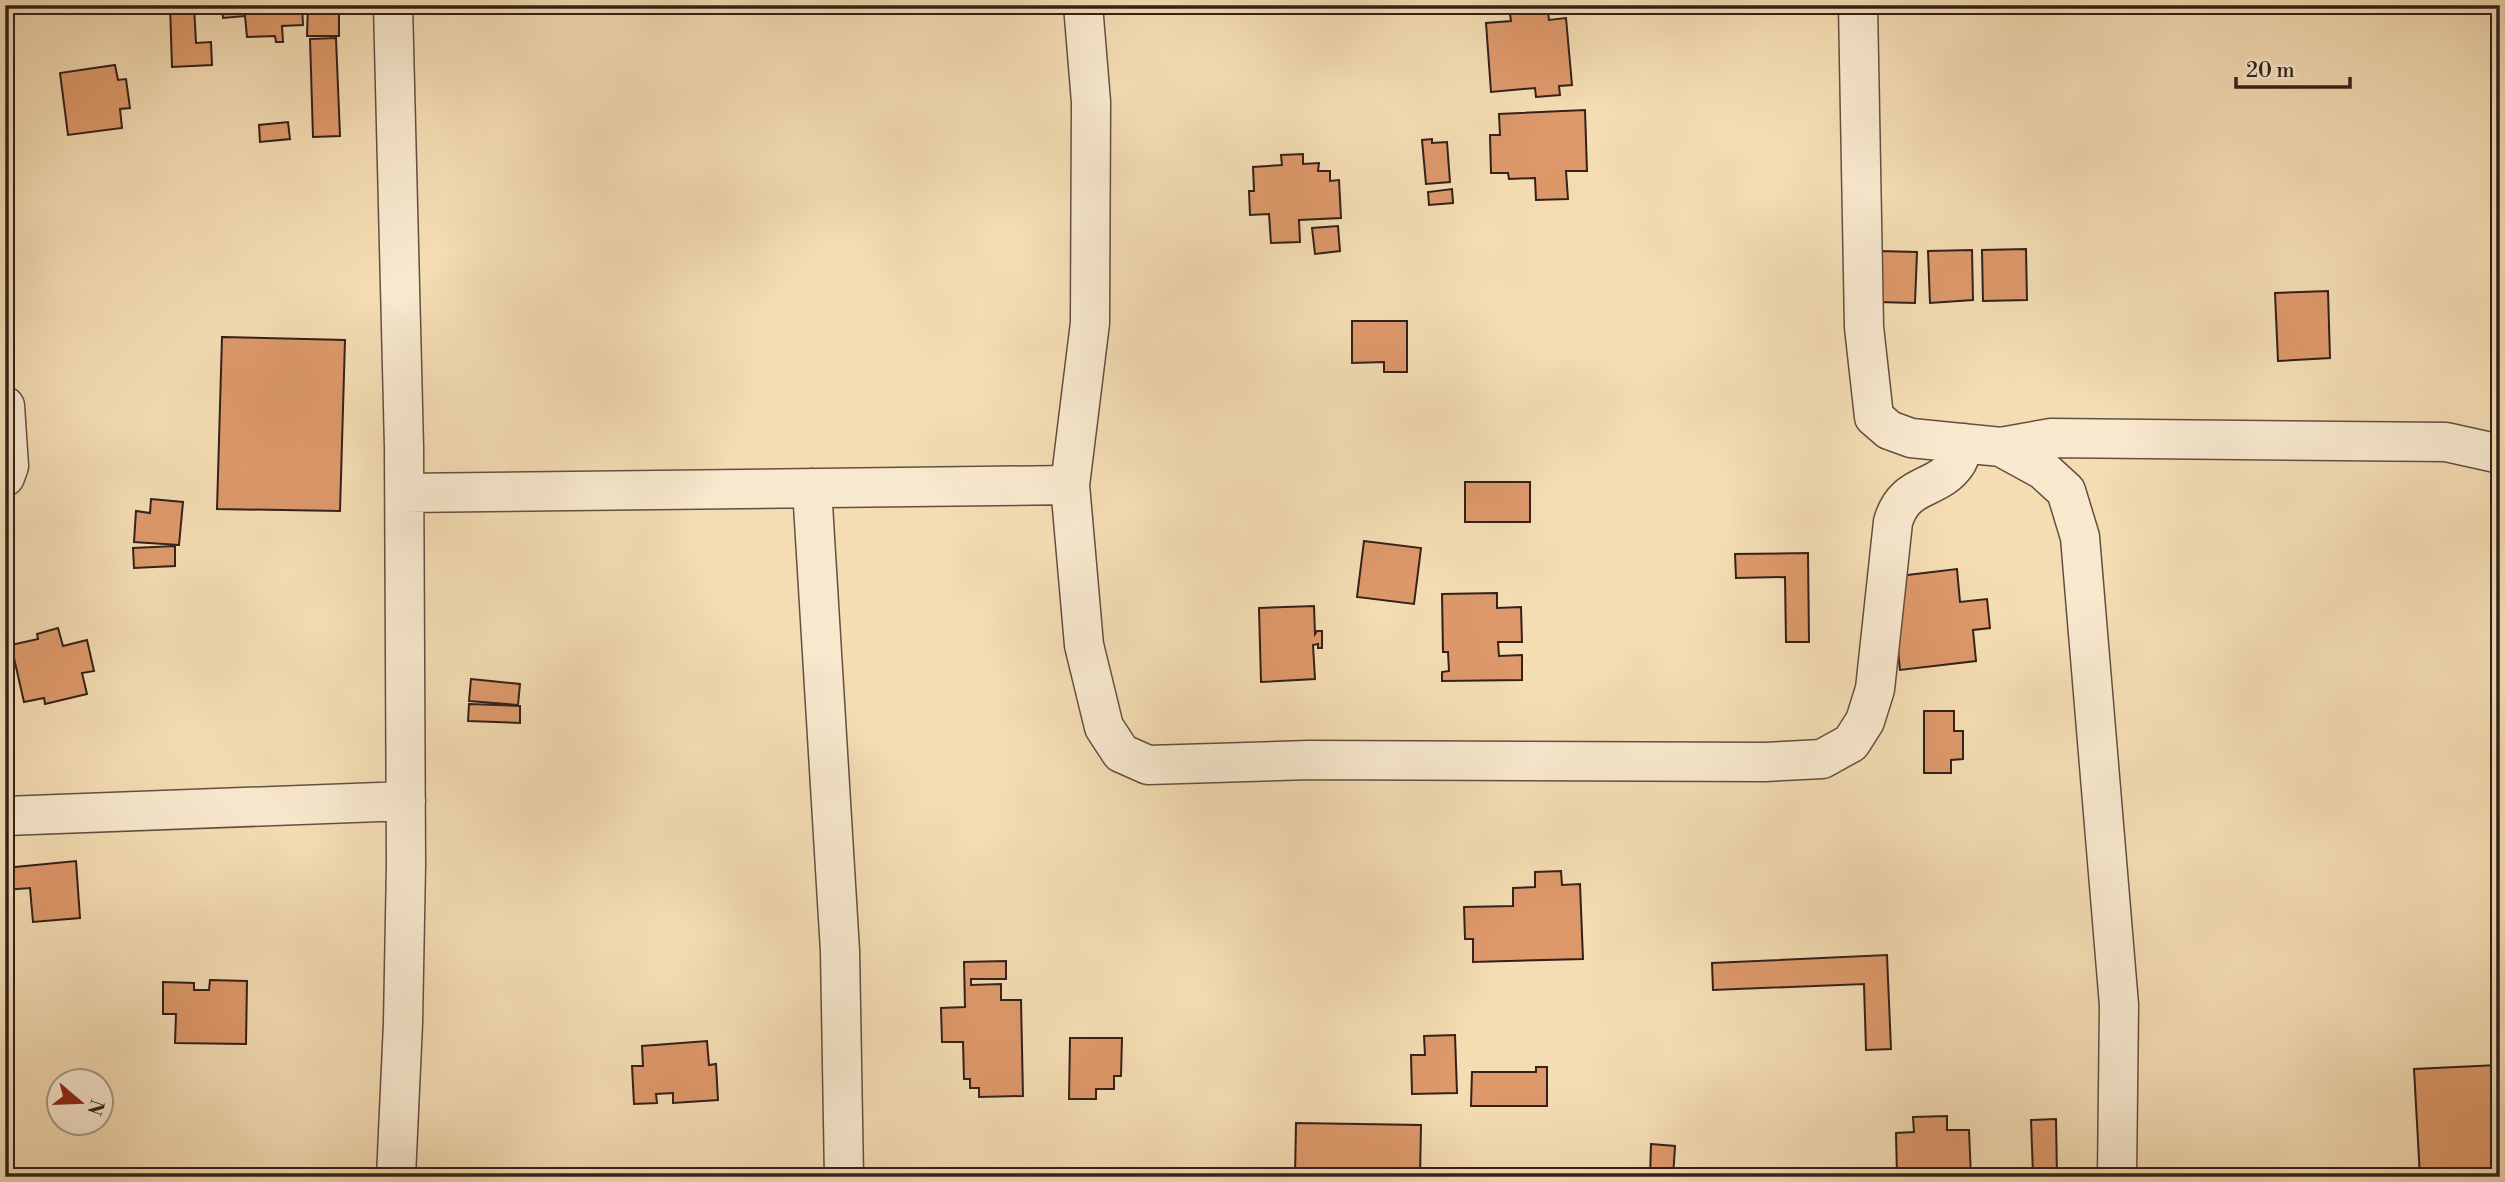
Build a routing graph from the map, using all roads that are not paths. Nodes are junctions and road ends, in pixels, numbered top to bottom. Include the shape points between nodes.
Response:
1 (393, 5) edge
2 (1083, 5) edge
3 (1858, 5) edge
4 (5, 406) edge
5 (1982, 445) junction
6 (2500, 454) edge
7 (5, 477) edge
8 (1070, 485) junction
9 (811, 488) junction
10 (405, 493) junction
11 (405, 801) junction
12 (5, 816) edge
13 (396, 1177) edge
14 (844, 1177) edge
15 (2117, 1177) edge

1 - 10 street
2 - 8 street via 1091,102 1090,323
3 - 5 street via 1864,327 1874,417 1911,438
4 - 7 street via 9,466
5 - 6 street via 2051,438 2446,442
5 - 8 street via 1946,475 1910,493 1897,508 1875,689 1865,721 1851,743 1822,759 1765,762 1309,760 1149,765 1121,754 1104,727 1084,645
5 - 15 street via 2043,470 2066,491 2080,537 2119,1004
8 - 9 street
9 - 10 street
9 - 14 street via 841,951
10 - 11 street
11 - 12 street
11 - 13 street

